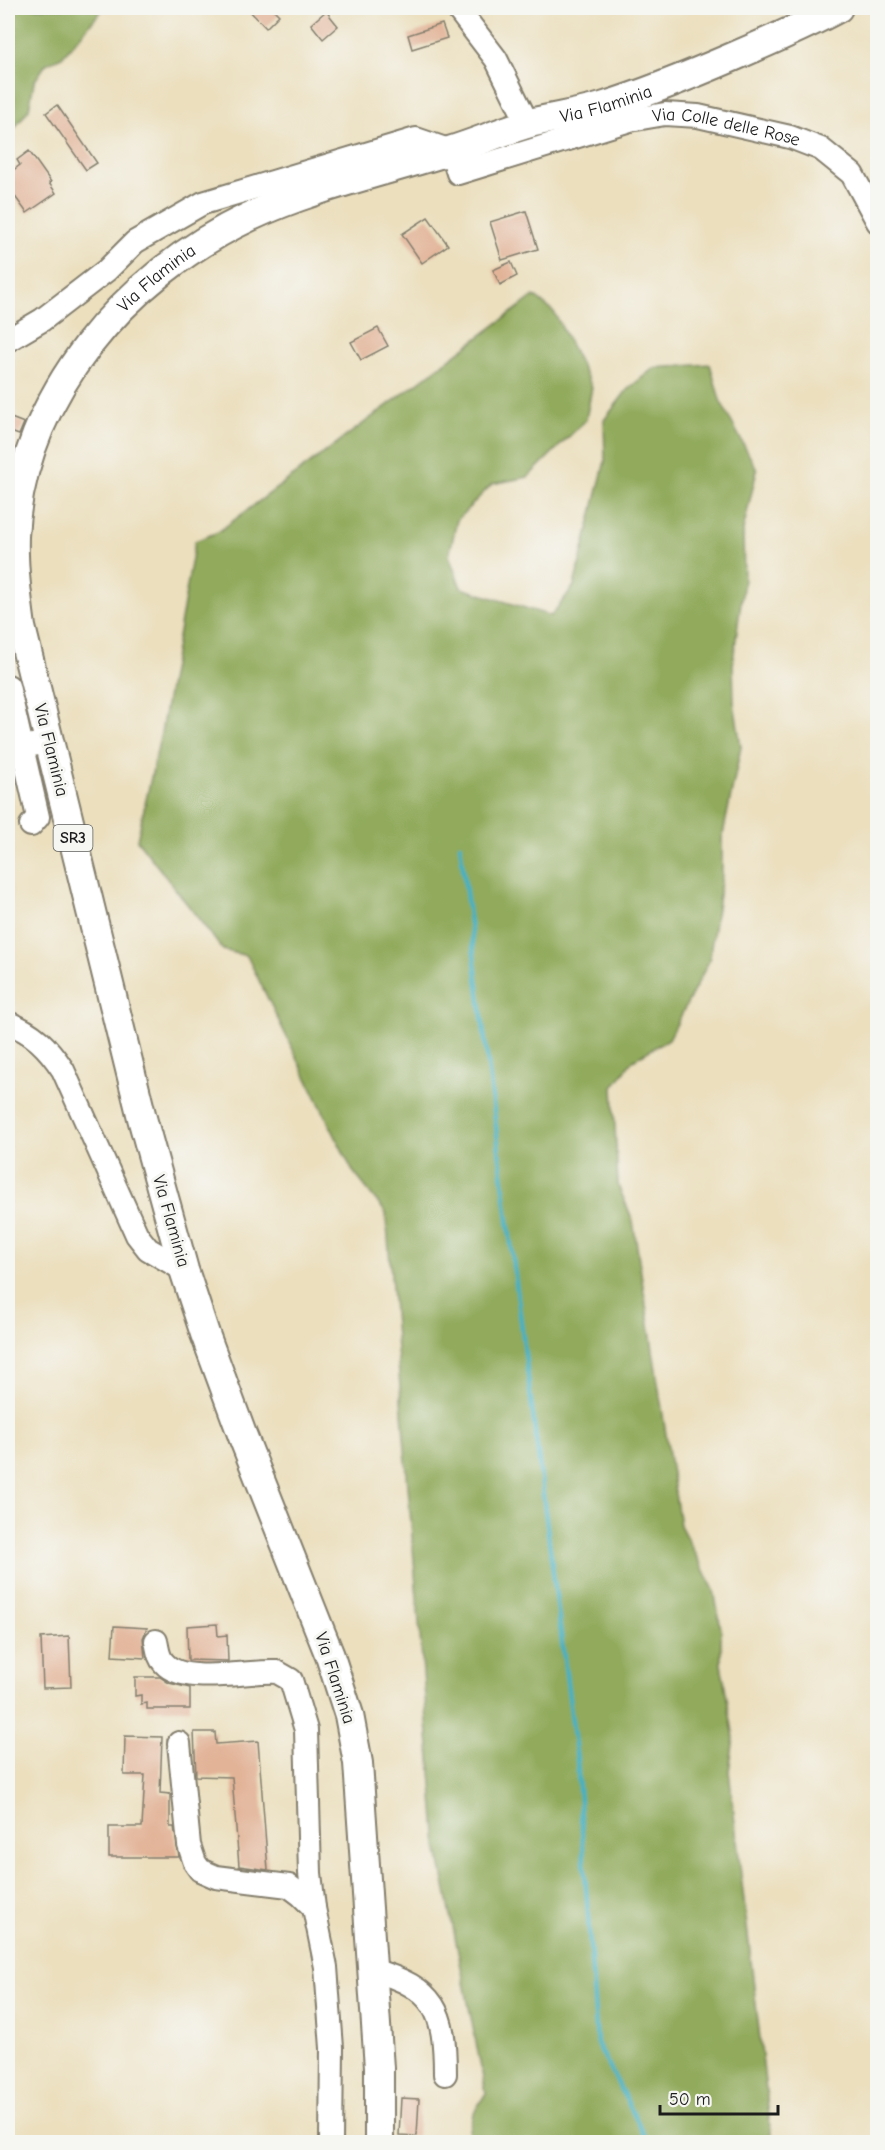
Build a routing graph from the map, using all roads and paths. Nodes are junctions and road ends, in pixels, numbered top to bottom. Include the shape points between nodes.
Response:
1 (838, 8) edge
2 (462, 9) edge
3 (528, 124) junction
4 (452, 151) junction
5 (878, 222) edge
6 (8, 340) edge
7 (8, 686) edge
8 (36, 745) junction
9 (31, 825) dead end
10 (8, 1023) edge
11 (184, 1270) junction
12 (156, 1641) dead end
13 (179, 1743) dead end
14 (314, 1908) junction
15 (372, 1970) junction
16 (445, 2074) dead end
17 (331, 2142) edge
18 (379, 2142) edge

1 - 3 main road, Via Flaminia / SR3 via 789,33 654,89
2 - 3 street via 496,59
3 - 4 main road, Via Flaminia / SR3
4 - 5 street, Via Colle delle Rose via 458,173 639,118 698,116 821,148 852,174
4 - 6 street via 416,139 203,203 135,243 42,320
4 - 8 main road, Via Flaminia / SR3 via 311,192 220,232 140,289 109,320 74,365 54,396 34,441 14,535
7 - 8 street
8 - 9 street via 38,817
8 - 11 main road, Via Flaminia / SR3
10 - 11 street via 23,1029 51,1051 137,1234 148,1249
11 - 15 main road, Via Flaminia / SR3 via 217,1366 330,1656 347,1711 358,1763
12 - 14 street via 159,1656 177,1672 270,1672 291,1680 307,1738
13 - 14 street via 189,1845 200,1870 216,1877 289,1886
14 - 17 street via 329,1996
15 - 16 street via 407,1982 431,2002 443,2027
15 - 18 main road, Via Flaminia / SR3 via 379,2068

